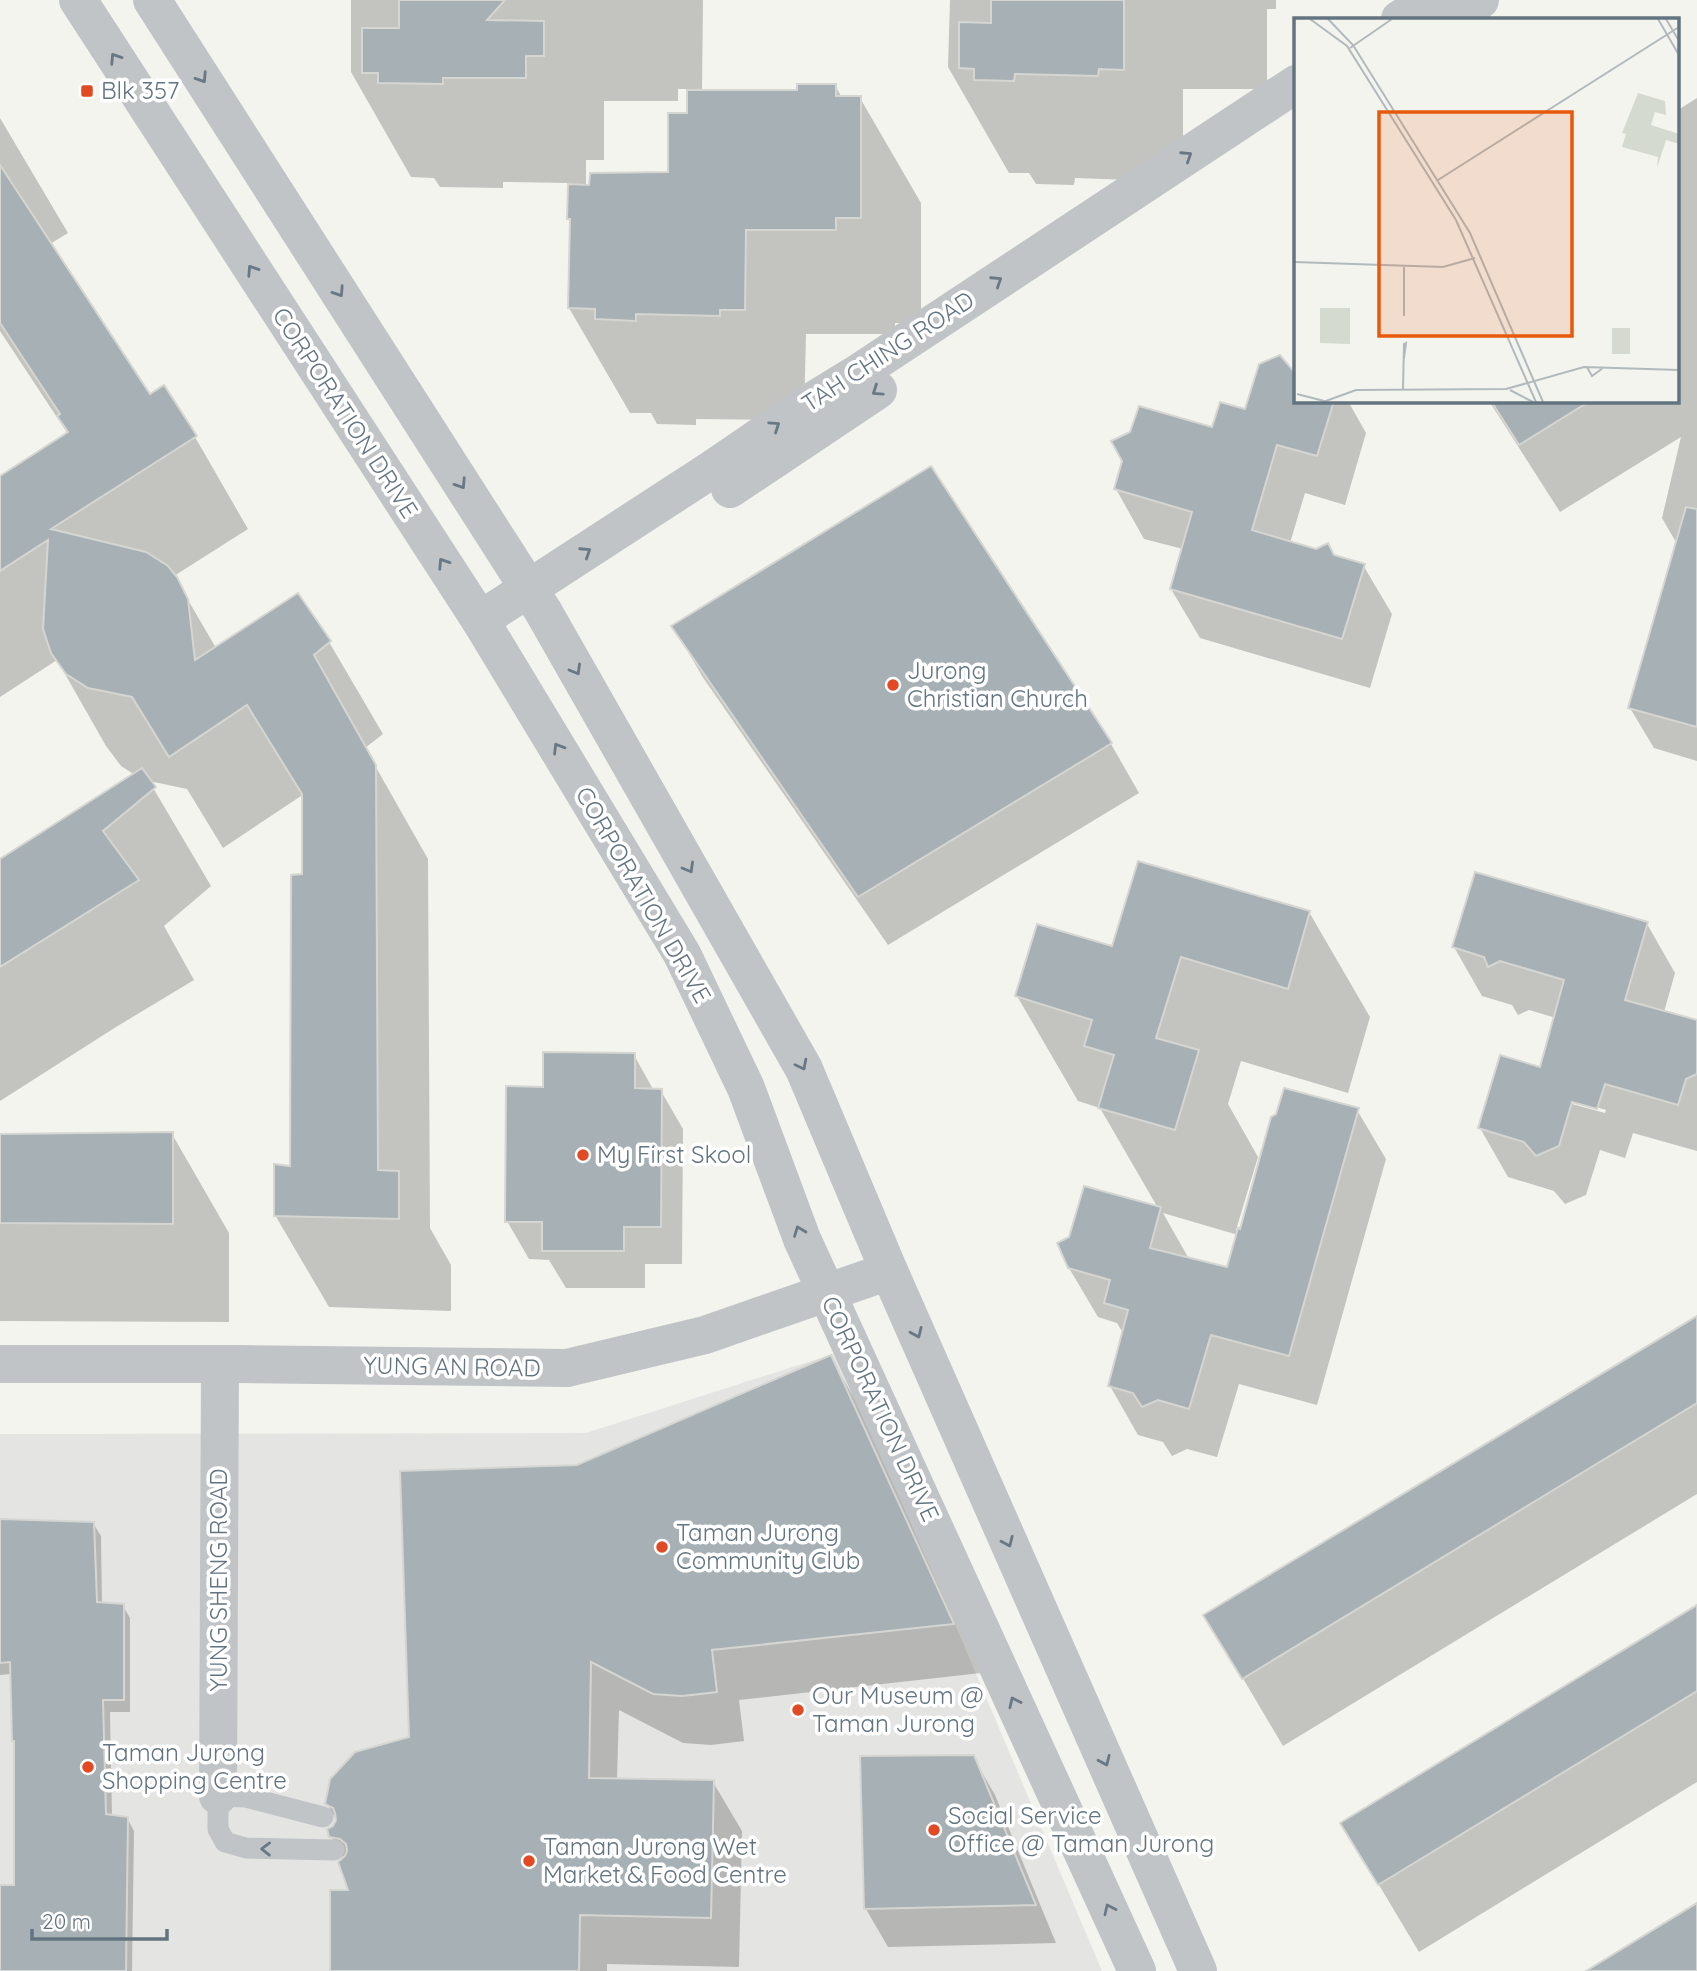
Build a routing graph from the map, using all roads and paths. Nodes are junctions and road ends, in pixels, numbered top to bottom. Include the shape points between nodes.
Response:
1 (78, 0) edge
2 (152, 0) edge
3 (1432, 0) edge
4 (1480, 0) edge
5 (1401, 18) edge
6 (1450, 18) edge
7 (1294, 85) edge
8 (1294, 115) edge
9 (536, 600) junction
10 (487, 631) junction
11 (889, 1271) junction
12 (827, 1293) junction
13 (0, 1364) edge
14 (220, 1364) junction
15 (218, 1796) junction
16 (323, 1817) dead end
17 (334, 1850) dead end
18 (1138, 1971) edge
19 (1198, 1971) edge

10 -> 1 street, CORPORATION DRIVE
2 -> 9 street
3 - 5 street
4 - 6 street
9 -> 7 street, TAH CHING ROAD via 806,405
8 -> 9 street, TAH CHING ROAD via 683,520
9 - 10 street, TAH CHING ROAD
9 -> 11 street via 804,1069
12 -> 10 street, CORPORATION DRIVE via 802,1240 746,1087 682,954
11 - 12 street, YUNG AN ROAD
11 -> 19 street
12 - 14 street, YUNG AN ROAD via 705,1335 567,1368
18 -> 12 street, CORPORATION DRIVE
13 - 14 street, YUNG AN ROAD
14 - 15 street, YUNG SHENG ROAD
15 - 16 lane via 246,1797
17 -> 15 lane via 246,1848 225,1842 218,1829

